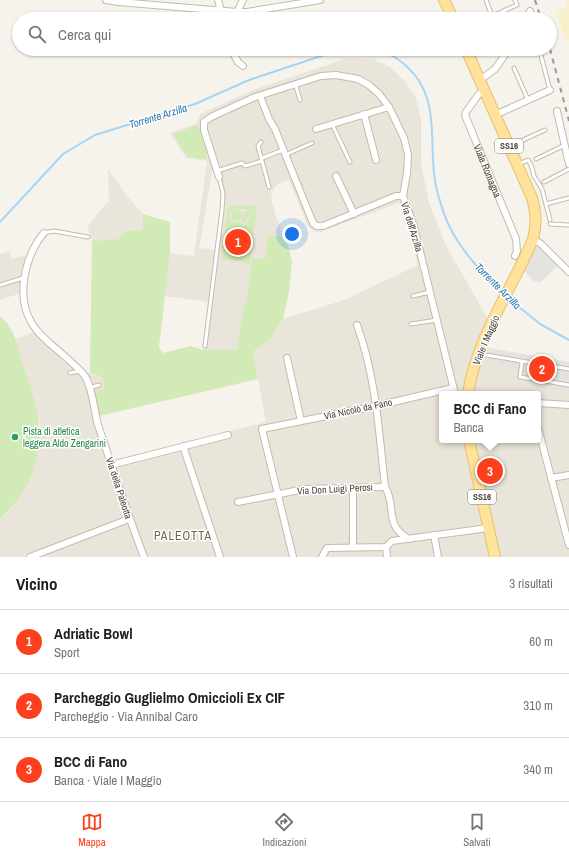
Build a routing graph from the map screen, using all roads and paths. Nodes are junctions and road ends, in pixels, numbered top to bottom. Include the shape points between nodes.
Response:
1 (106, 0) edge
2 (218, 0) edge
3 (244, 0) edge
4 (320, 0) edge
5 (444, 0) edge
6 (486, 0) edge
7 (515, 0) edge
8 (219, 10) junction
9 (237, 12) junction
10 (247, 12) junction
11 (450, 12) edge
12 (490, 12) edge
13 (501, 12) edge
14 (235, 56) edge
15 (469, 56) edge
16 (504, 56) edge
17 (541, 56) edge
18 (243, 66) dead end
19 (514, 68) dead end
20 (480, 80) junction
21 (295, 83) junction
22 (484, 90) junction
23 (550, 90) joint
24 (260, 96) junction
25 (300, 100) dead end
26 (528, 100) junction
27 (389, 107) junction
28 (557, 111) dead end
29 (364, 114) junction
30 (495, 115) junction
31 (332, 124) junction
32 (316, 129) dead end
33 (545, 130) dead end
34 (261, 142) dead end
35 (312, 143) dead end
36 (565, 145) junction
37 (509, 146) junction
38 (284, 152) junction
39 (262, 159) junction
40 (536, 159) dead end
41 (376, 160) dead end
42 (350, 162) dead end
43 (569, 164) edge
44 (517, 165) junction
45 (569, 169) edge
46 (218, 174) junction
47 (336, 176) dead end
48 (544, 182) dead end
49 (269, 187) dead end
50 (403, 196) junction
51 (569, 198) edge
52 (546, 204) junction
53 (354, 214) junction
54 (550, 220) dead end
55 (550, 224) dead end
56 (569, 226) edge
57 (44, 233) joint
58 (88, 237) dead end
59 (532, 242) junction
60 (515, 256) dead end
61 (569, 272) edge
62 (23, 278) junction
63 (0, 285) edge
64 (430, 292) junction
65 (413, 296) dead end
66 (437, 320) junction
67 (411, 324) dead end
68 (357, 325) dead end
69 (205, 346) dead end
70 (479, 354) junction
71 (286, 358) dead end
72 (522, 362) junction
73 (569, 369) edge
74 (80, 371) junction
75 (70, 373) dead end
76 (99, 385) dead end
77 (569, 385) edge
78 (89, 388) junction
79 (454, 391) edge
80 (469, 391) edge
81 (439, 394) edge
82 (541, 402) edge
83 (569, 405) edge
84 (376, 406) junction
85 (301, 421) junction
86 (228, 435) dead end
87 (541, 440) edge
88 (470, 443) edge
89 (183, 446) junction
90 (111, 465) junction
91 (569, 476) edge
92 (551, 478) junction
93 (384, 486) junction
94 (353, 488) junction
95 (277, 495) junction
96 (238, 502) dead end
97 (129, 519) junction
98 (488, 528) junction
99 (434, 535) junction
100 (409, 539) junction
101 (569, 546) edge
102 (353, 547) junction
103 (386, 547) junction
104 (30, 557) edge
105 (144, 557) edge
106 (220, 557) edge
107 (293, 557) edge
108 (322, 557) edge
109 (387, 557) edge
110 (438, 557) edge
111 (495, 557) edge

1 - 8 street
2 - 8 street
3 - 9 street
3 - 10 street
4 - 10 street
5 - 11 main road
6 - 12 lane
7 - 13 lane via 518,5
8 - 9 street
9 - 10 street
14 - 18 street
15 - 20 main road, SS16
16 - 20 street via 496,69
17 - 23 lane
19 - 26 lane
20 - 22 main road, SS16
21 - 24 street, Via dell'Arzilla
21 - 25 lane
21 - 27 street, Via dell'Arzilla via 321,76 348,76 369,85 380,94
22 - 30 main road, SS16
22 - 60 street, Viale Romagna via 465,115 516,239
23 - 26 street
24 - 38 street
24 - 46 street, Via dell'Arzilla via 204,122 204,130
26 - 30 street
27 - 29 street
27 - 50 street, Via dell'Arzilla via 404,138 408,155
28 - 36 street
29 - 31 street
29 - 41 street
30 - 37 main road, SS16
31 - 32 street
31 - 42 lane
33 - 37 lane
34 - 39 lane via 258,146
35 - 38 lane
36 - 40 lane
36 - 43 street
37 - 44 main road, SS16
38 - 39 lane
38 - 53 street via 313,223 323,226
39 - 46 lane via 245,166 242,163
39 - 49 lane
44 - 52 lane via 528,160
44 - 59 main road, SS16 via 532,198 536,216 536,230
45 - 48 lane
46 - 69 lane via 223,193 222,210
47 - 53 street
50 - 53 street via 396,196
50 - 64 street, Via dell'Arzilla via 414,227
51 - 52 lane
52 - 54 lane
55 - 56 lane
57 - 58 lane via 54,231
57 - 62 street, Via della Paleotta
59 - 61 street via 541,244
59 - 70 main road, Viale I Maggio / SS16
62 - 63 lane
62 - 74 street, Via della Paleotta via 24,302 36,331
64 - 65 lane
64 - 66 street, Via dell'Arzilla
66 - 67 lane
66 - 79 street, Via dell'Arzilla
68 - 84 street via 364,345
70 - 72 lane
70 - 80 main road, Viale I Maggio / SS16 via 472,372
71 - 85 street
72 - 73 lane
72 - 77 lane via 520,377
74 - 75 lane
74 - 78 street, Via della Paleotta via 86,378
76 - 78 lane
78 - 90 street, Via della Paleotta
81 - 84 street, Via Nicolò da Fano
82 - 83 street
84 - 85 street, Via Nicolò da Fano
84 - 93 street
85 - 95 street, Via Nicolò da Fano via 262,429
86 - 89 street
87 - 92 street
88 - 98 main road, SS16
89 - 90 street
89 - 106 street
90 - 97 street, Via della Paleotta
91 - 92 street
92 - 101 street
93 - 94 street, Via Don Luigi Perosi
93 - 100 street via 396,529
94 - 95 street, Via Don Luigi Perosi via 305,489
94 - 102 street
95 - 96 street, Via Don Luigi Perosi
95 - 107 street
97 - 104 street
97 - 105 street, Via della Paleotta
98 - 99 street
98 - 111 main road, SS16
99 - 100 street
99 - 110 street
100 - 103 street via 392,541
102 - 103 street
102 - 108 street via 327,548
103 - 109 street

